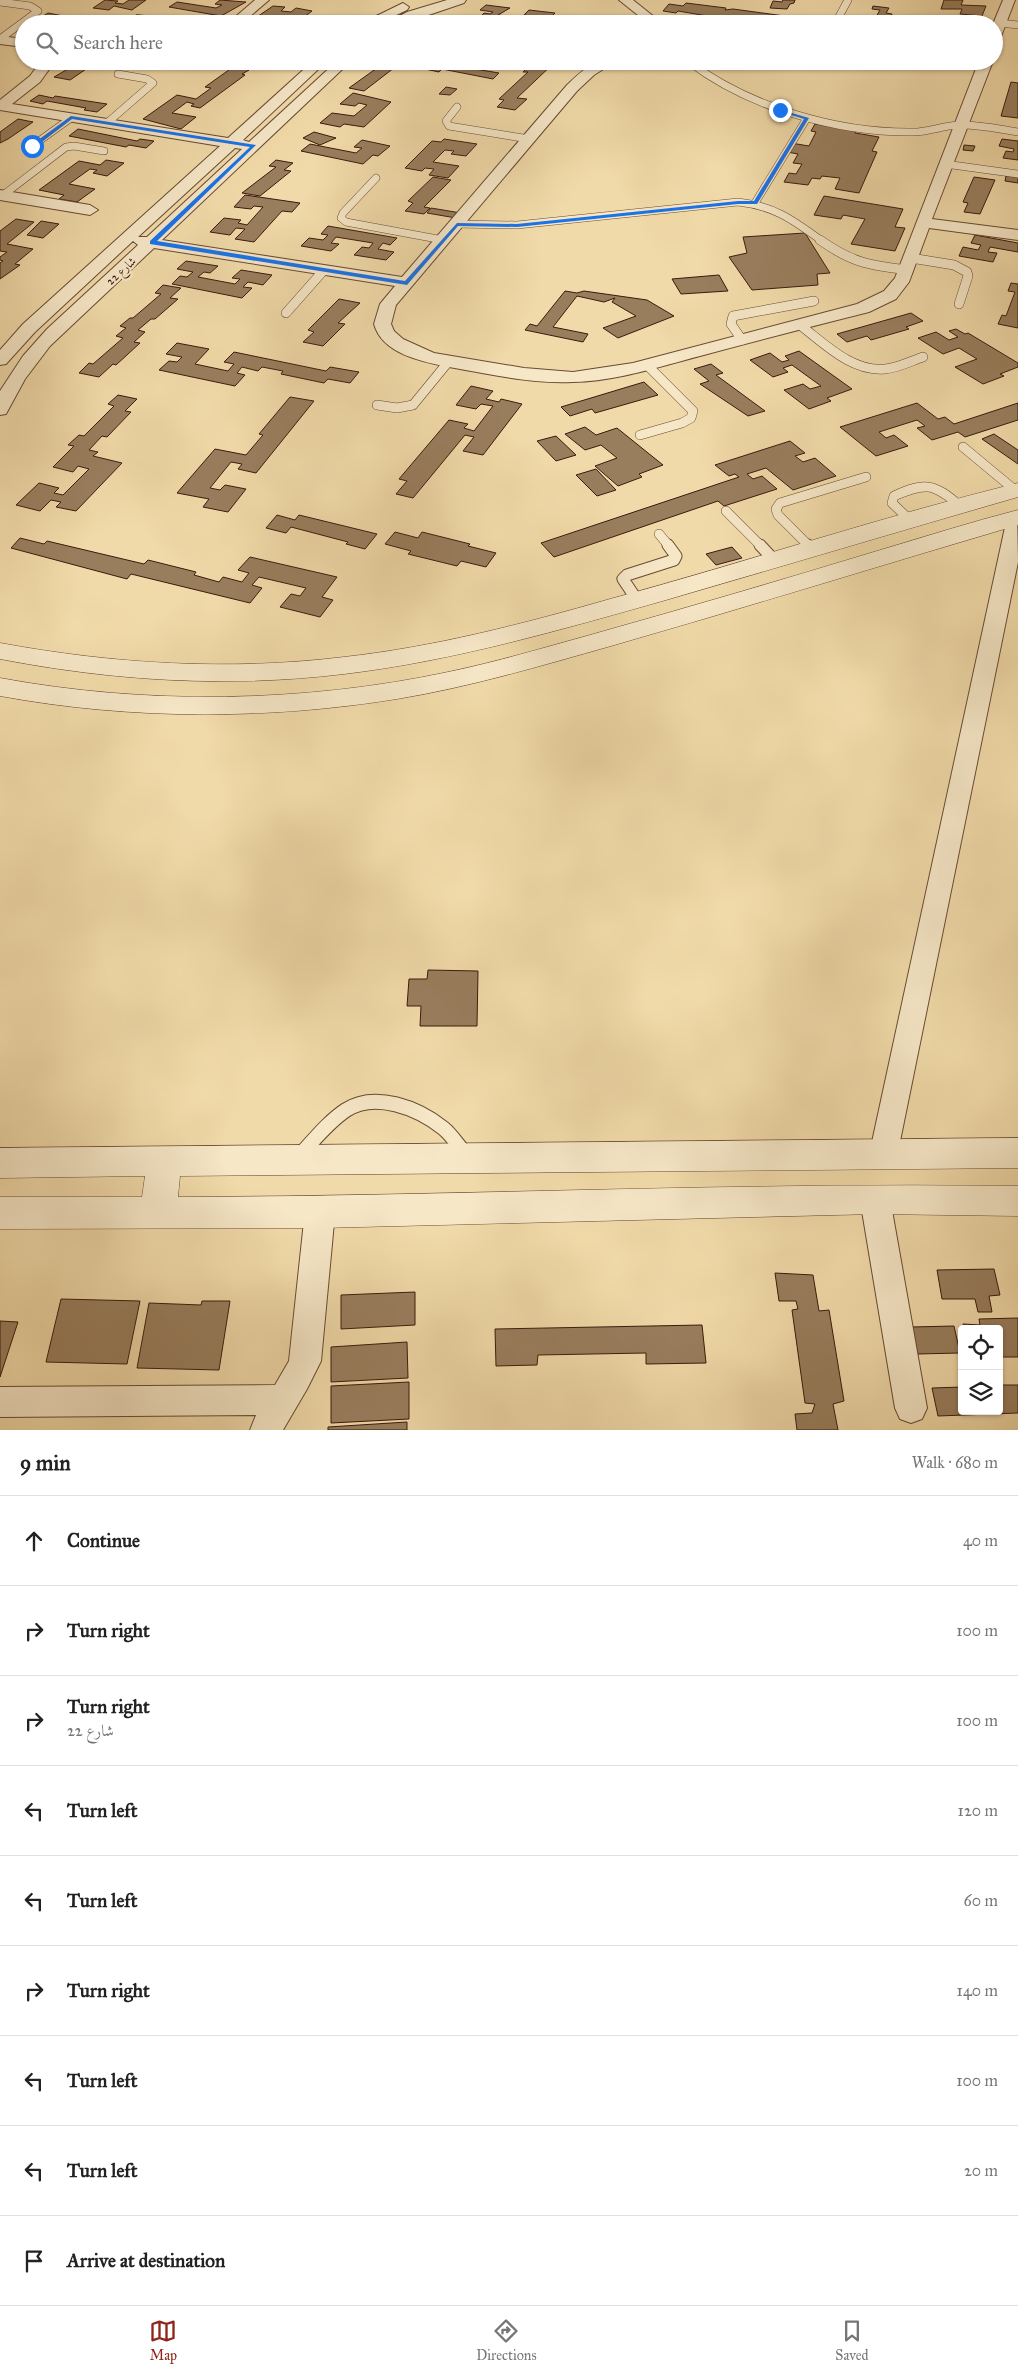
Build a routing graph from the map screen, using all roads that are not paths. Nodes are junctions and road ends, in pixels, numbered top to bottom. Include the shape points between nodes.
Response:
1 (263, 0) edge
2 (396, 0) edge
3 (425, 0) edge
4 (460, 0) edge
5 (625, 0) edge
6 (848, 0) edge
7 (1008, 0) edge
8 (0, 2) edge
9 (412, 4) junction
10 (33, 15) edge
11 (244, 15) edge
12 (387, 15) edge
13 (410, 15) edge
14 (645, 15) edge
15 (840, 15) edge
16 (1002, 15) edge
17 (1018, 26) edge
18 (15, 28) edge
19 (1003, 28) edge
20 (0, 39) edge
21 (15, 42) edge
22 (45, 70) edge
23 (311, 70) edge
24 (335, 70) edge
25 (593, 70) edge
26 (698, 70) edge
27 (982, 70) edge
28 (118, 74) dead end
29 (0, 106) edge
30 (458, 107) dead end
31 (71, 118) junction
32 (807, 118) junction
33 (107, 123) junction
34 (961, 125) junction
35 (1018, 132) edge
36 (529, 139) junction
37 (233, 143) junction
38 (32, 146) dead end
39 (254, 146) junction
40 (104, 151) dead end
41 (946, 164) junction
42 (1018, 174) edge
43 (376, 178) dead end
44 (1, 196) edge
45 (755, 203) junction
46 (90, 210) dead end
47 (922, 223) junction
48 (457, 224) junction
49 (1018, 235) edge
50 (128, 238) junction
51 (443, 240) junction
52 (152, 242) junction
53 (909, 264) junction
54 (324, 270) junction
55 (407, 283) junction
56 (814, 301) dead end
57 (958, 304) dead end
58 (286, 313) dead end
59 (800, 325) junction
60 (742, 340) junction
61 (923, 357) dead end
62 (0, 360) edge
63 (449, 361) junction
64 (647, 365) junction
65 (377, 404) dead end
66 (0, 410) edge
67 (640, 435) dead end
68 (963, 447) dead end
69 (866, 477) dead end
70 (1017, 490) edge
71 (726, 511) dead end
72 (1017, 517) edge
73 (659, 534) dead end
74 (812, 549) junction
75 (774, 560) junction
76 (637, 600) junction
77 (0, 650) edge
78 (0, 686) edge
79 (1018, 1153) edge
80 (883, 1156) junction
81 (471, 1159) junction
82 (294, 1161) junction
83 (164, 1162) junction
84 (0, 1163) edge
85 (875, 1200) junction
86 (1018, 1201) edge
87 (158, 1212) junction
88 (320, 1212) junction
89 (0, 1213) edge
90 (281, 1400) junction
91 (0, 1402) edge
92 (911, 1408) dead end
93 (266, 1430) edge

1 - 11 street
2 - 9 street
3 - 9 street
4 - 13 street
5 - 14 street
6 - 15 lane
7 - 16 street
8 - 10 lane via 30,6 38,11
9 - 12 street
17 - 19 lane
18 - 20 lane
20 - 21 street
22 - 29 street
23 - 37 street, شارع 22
24 - 39 street, شارع 22
25 - 36 street via 581,79
26 - 32 lane via 732,91
27 - 34 street
28 - 33 lane via 153,83
29 - 31 street
30 - 36 lane via 446,121 449,126
31 - 33 street
31 - 38 lane
32 - 34 lane via 886,131 920,132
32 - 45 lane
33 - 37 street
34 - 35 lane
34 - 41 street
36 - 48 street
37 - 39 street
37 - 50 street, شارع 22
39 - 52 street, شارع 22
40 - 44 lane via 66,147
41 - 42 lane
41 - 47 street
43 - 51 lane via 341,218 346,222
44 - 46 street
45 - 48 lane via 738,202 517,226
45 - 53 lane via 786,214 847,257 860,262
47 - 49 street
47 - 53 street
48 - 51 street
50 - 52 street
50 - 62 street, شارع 22
51 - 55 street
52 - 54 street
52 - 66 street, شارع 22 via 36,350 10,386
53 - 57 lane via 954,265 967,272
53 - 59 street via 898,288 878,302
54 - 55 street
54 - 58 lane
55 - 63 street via 382,314 385,332 408,350
56 - 60 lane via 733,316 731,324
59 - 60 street
59 - 61 lane via 850,362 861,366 886,369
60 - 64 street
63 - 64 street via 558,377 601,375
63 - 65 lane via 413,405 397,408
64 - 67 lane via 693,411 691,418 682,423
68 - 70 lane
69 - 74 lane via 780,503 776,508 778,515
70 - 74 street
71 - 75 lane
72 - 78 street via 655,626 493,670 392,690 249,706 155,705 36,694
72 - 80 street
73 - 76 lane via 676,556 674,560 623,579
74 - 75 street
75 - 76 street
76 - 77 street via 476,642 389,660 310,668 242,672 166,671 99,666
79 - 80 street
80 - 81 street
81 - 82 street
81 - 82 lane via 443,1128 421,1115 392,1104 366,1101 335,1118
82 - 83 street
83 - 84 street
83 - 87 street
85 - 86 street
85 - 88 street
85 - 92 street
87 - 88 street
87 - 89 street
88 - 90 street via 305,1361 296,1382
90 - 91 street
90 - 93 street

